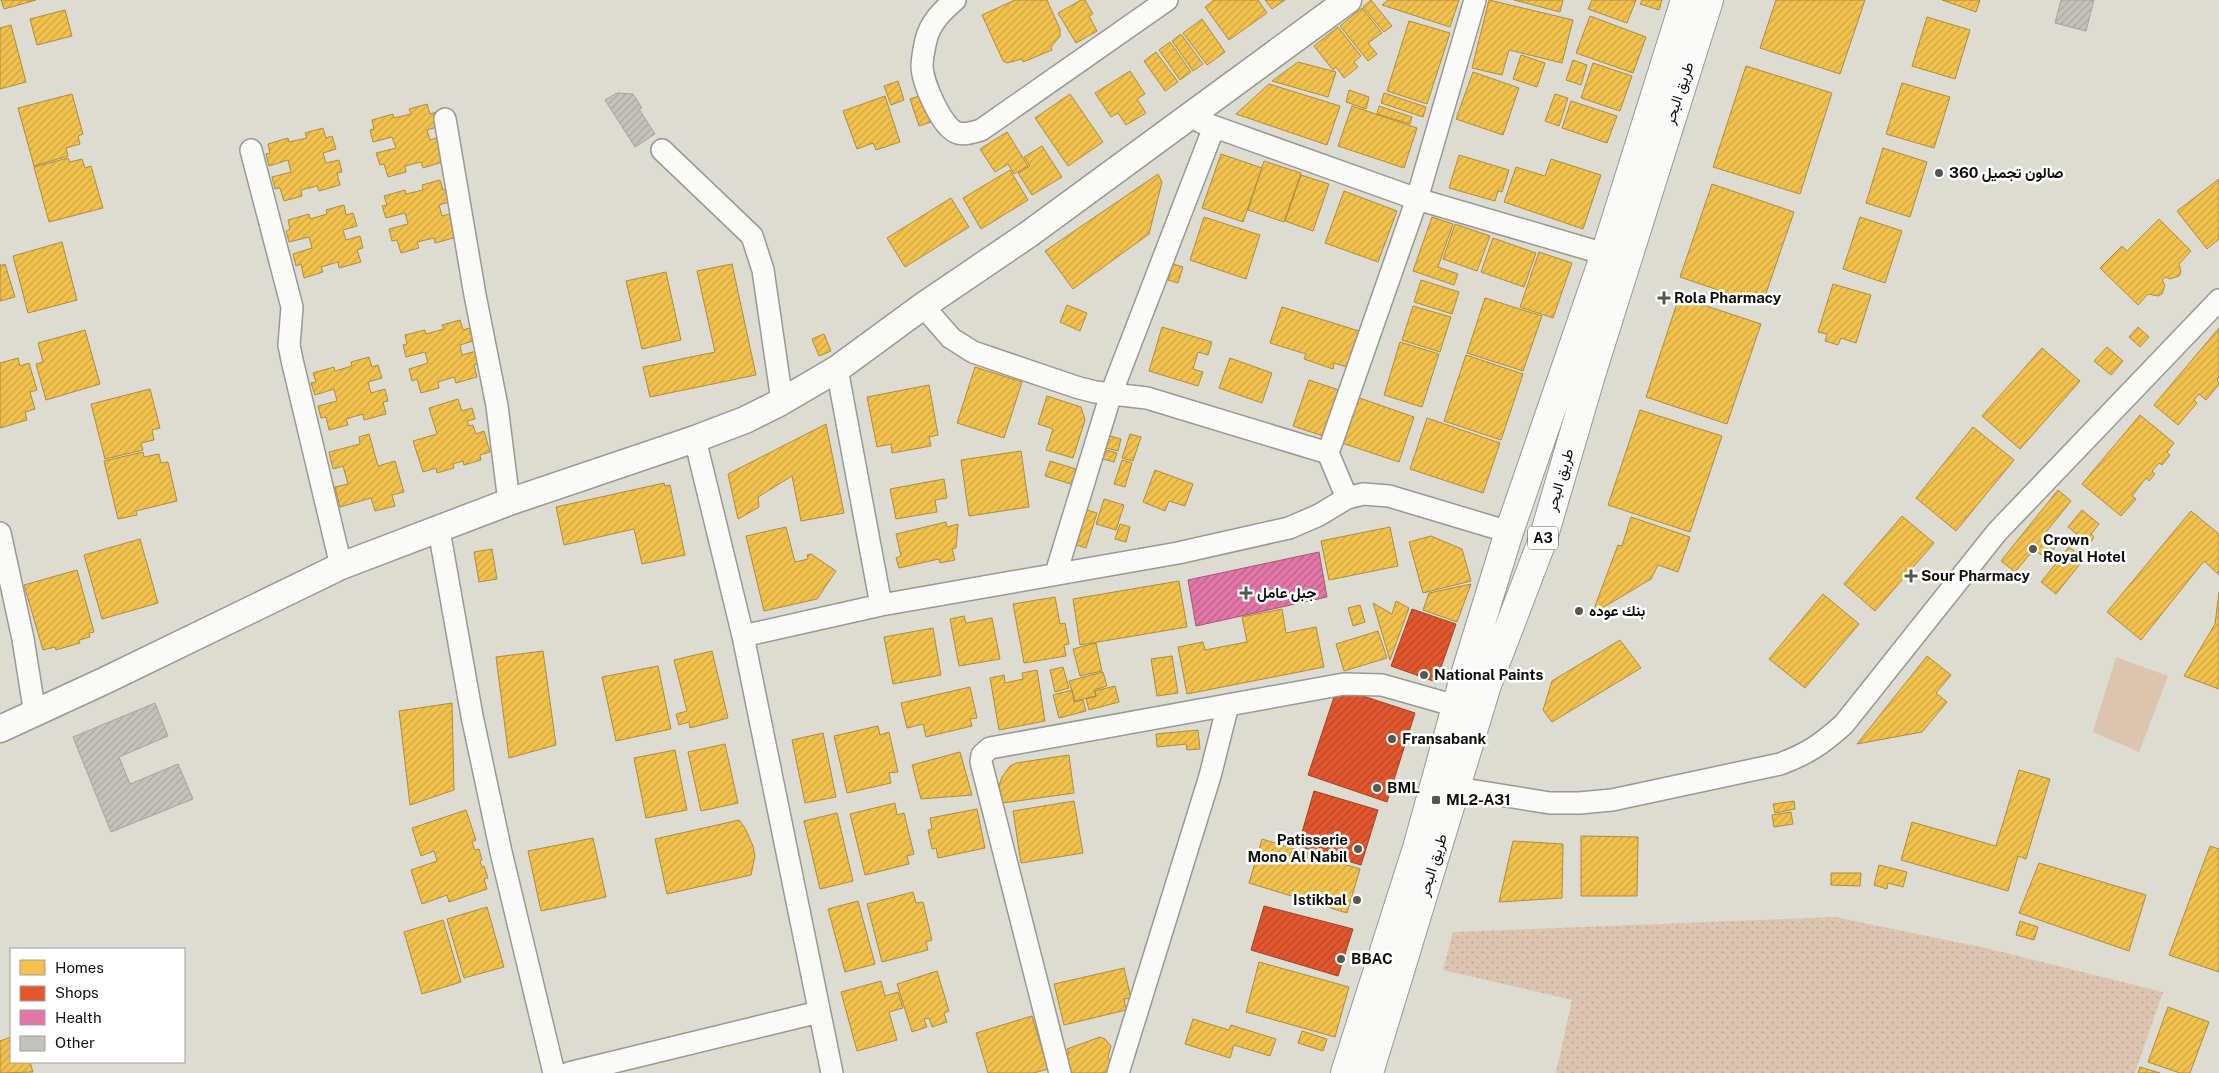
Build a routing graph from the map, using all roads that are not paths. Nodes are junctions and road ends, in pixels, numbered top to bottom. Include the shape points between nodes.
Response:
1 (955, 0) edge
2 (1167, 0) edge
3 (1348, 0) edge
4 (1475, 0) edge
5 (1685, 0) edge
6 (1709, 0) edge
7 (1187, 117) junction
8 (445, 119) dead end
9 (1214, 127) junction
10 (252, 150) dead end
11 (662, 150) dead end
12 (1417, 199) junction
13 (1605, 254) junction
14 (2219, 300) edge
15 (923, 306) junction
16 (837, 369) junction
17 (1111, 394) junction
18 (782, 401) junction
19 (695, 439) junction
20 (1328, 453) junction
21 (1347, 498) junction
22 (509, 502) junction
23 (439, 530) junction
24 (1509, 532) junction
25 (0, 533) edge
26 (341, 566) junction
27 (1056, 573) junction
28 (881, 605) junction
29 (743, 636) junction
30 (1228, 705) junction
31 (1456, 706) junction
32 (35, 714) junction
33 (0, 729) edge
34 (1457, 788) junction
35 (819, 1012) junction
36 (554, 1073) edge
37 (569, 1073) edge
38 (832, 1073) edge
39 (1060, 1073) edge
40 (1118, 1073) edge
41 (1345, 1073) edge
42 (1369, 1073) edge

1 - 2 street via 933,23 926,38 922,67 924,83 945,121 958,133 966,134 981,130
3 - 7 main road
4 - 12 street
5 - 13 highway, طريق البحر / A3
6 - 34 highway, طريق البحر / A3 via 1543,539 1487,686
7 - 9 street
7 - 15 main road via 1028,234
8 - 22 street via 474,295 497,406
9 - 12 street
9 - 17 street
10 - 26 street via 292,307 289,345
11 - 18 street via 752,236 763,270
12 - 13 street
12 - 20 street
13 - 24 highway, طريق البحر / A3
14 - 34 street via 1997,532 1844,724 1823,743 1780,764 1612,800 1550,803
15 - 16 main road
15 - 17 street via 951,338 973,352 1076,387
16 - 18 main road
16 - 28 street
17 - 20 street via 1165,403
17 - 27 street
18 - 19 main road via 745,420
19 - 22 main road
19 - 29 street
20 - 21 street
21 - 24 street via 1363,494 1389,496
21 - 27 street via 1289,528 1178,553
22 - 23 main road
23 - 26 main road
23 - 36 street via 474,726
24 - 31 highway, طريق البحر / A3
25 - 32 street
26 - 32 main road
27 - 28 street
28 - 29 street
29 - 35 street
30 - 31 street via 1364,683
30 - 39 street via 990,748 982,756
30 - 40 street via 1210,776
31 - 41 highway, طريق البحر / A3 via 1417,848
32 - 33 main road
34 - 42 highway, طريق البحر / A3
35 - 37 street
35 - 38 street

